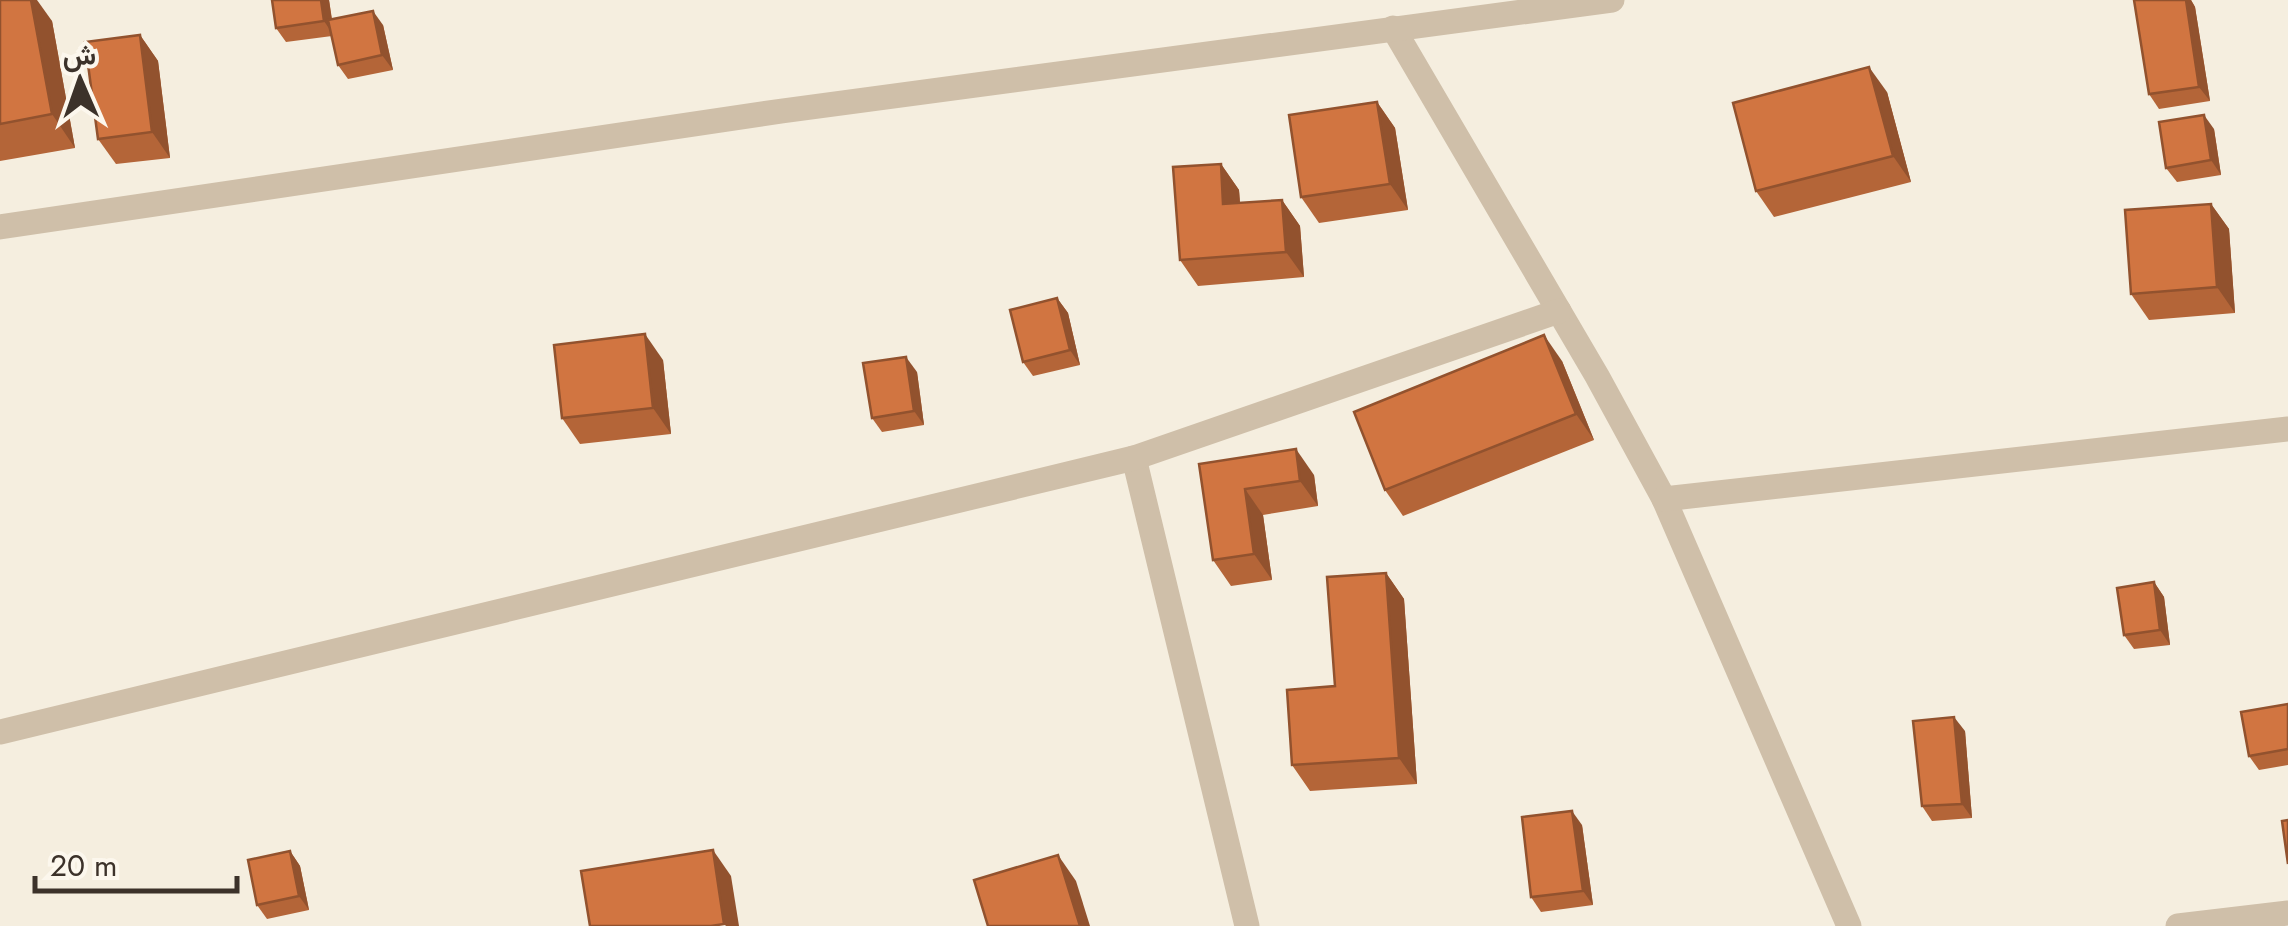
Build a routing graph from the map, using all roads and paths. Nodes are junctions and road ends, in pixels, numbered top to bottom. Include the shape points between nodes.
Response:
1 (1612, 0) edge
2 (1393, 28) junction
3 (0, 227) edge
4 (1559, 311) junction
5 (2288, 429) edge
6 (1134, 458) junction
7 (1664, 499) junction
8 (0, 732) edge
9 (2288, 914) edge
10 (1247, 926) edge
11 (1849, 926) edge
12 (2178, 926) edge

1 - 2 street
2 - 3 street
2 - 4 street
4 - 6 street
4 - 7 street
5 - 7 street
6 - 8 street
6 - 10 street
7 - 11 street
9 - 12 street

